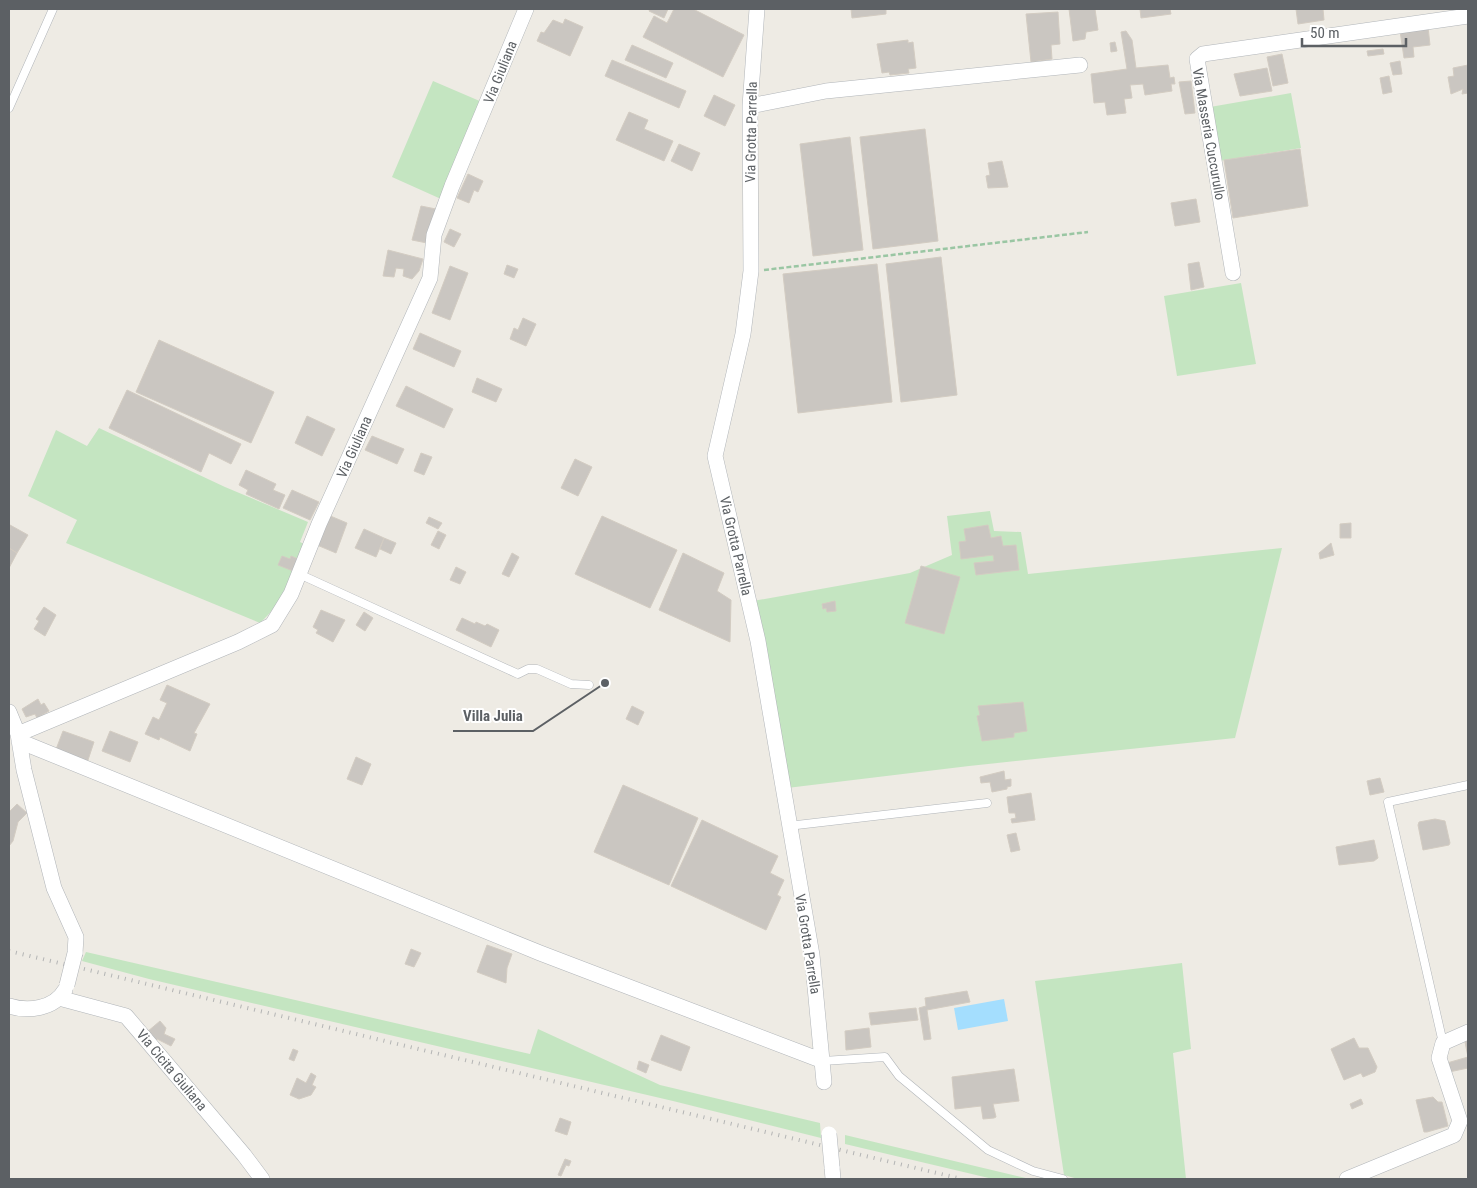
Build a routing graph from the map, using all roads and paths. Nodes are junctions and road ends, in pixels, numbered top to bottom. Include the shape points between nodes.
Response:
1 (53, 9) edge
2 (526, 9) edge
3 (757, 9) edge
4 (1468, 16) edge
5 (1080, 65) dead end
6 (750, 106) junction
7 (9, 108) edge
8 (1088, 232) dead end
9 (751, 271) junction
10 (1233, 273) dead end
11 (299, 574) junction
12 (589, 685) dead end
13 (9, 712) edge
14 (18, 738) junction
15 (1468, 785) edge
16 (987, 803) dead end
17 (788, 826) junction
18 (59, 998) junction
19 (9, 1006) edge
20 (1468, 1032) edge
21 (1443, 1043) junction
22 (823, 1062) junction
23 (824, 1082) dead end
24 (829, 1134) dead end
25 (832, 1173) edge
26 (262, 1179) edge
27 (1063, 1179) edge
28 (1347, 1179) edge

1 - 7 lane
2 - 11 street, Via Giuliana via 434,235 430,278
3 - 6 street, Via Grotta Parrella
4 - 10 street, Via Masseria Cuccurullo via 1203,54 1197,59
5 - 6 street via 826,92
6 - 9 street, Via Grotta Parrella
8 - 9 path
9 - 17 street, Via Grotta Parrella via 743,334 715,456 758,641
11 - 12 lane via 518,674 528,668 537,669 572,684
11 - 14 street, Via Giuliana via 272,625
13 - 14 street
14 - 18 street, bridge via 54,888 76,936 67,985
14 - 22 street via 540,953
15 - 21 lane via 1388,802
16 - 17 lane
17 - 22 street, Via Grotta Parrella via 812,955
18 - 19 street via 35,1009
18 - 26 street, Via Cicita Giuliana via 126,1016
20 - 21 street
21 - 28 street via 1440,1058 1460,1121 1454,1135
22 - 23 street, Via Grotta Parrella
22 - 27 lane via 885,1057 899,1076 988,1150 1033,1171
24 - 25 street, bridge

